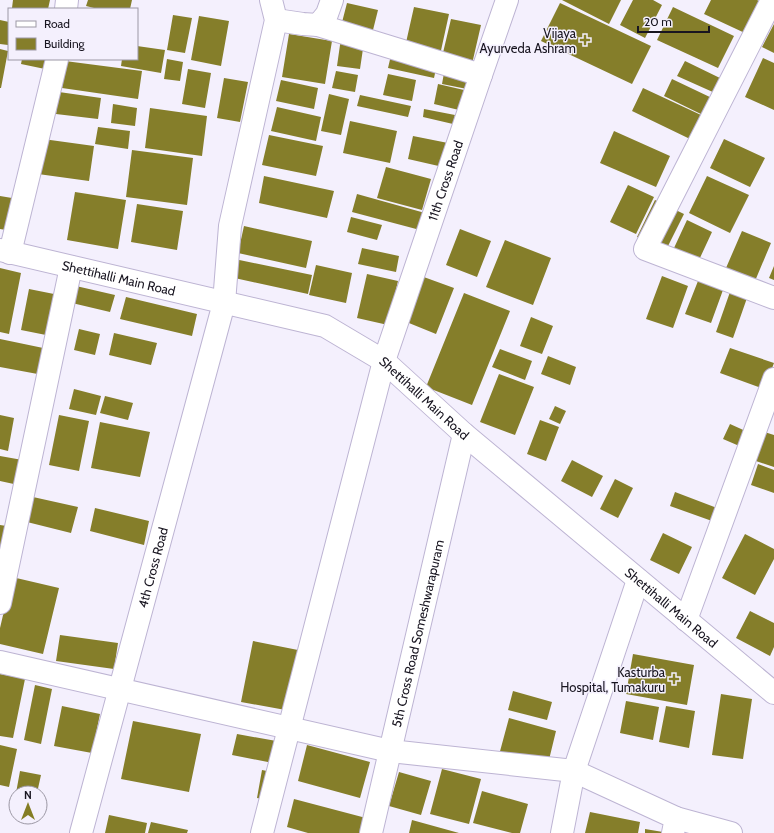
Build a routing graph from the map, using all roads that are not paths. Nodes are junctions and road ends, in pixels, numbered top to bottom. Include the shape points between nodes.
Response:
1 (332, 0) edge
2 (507, 0) edge
3 (772, 0) edge
4 (274, 10) edge
5 (318, 25) junction
6 (56, 60) edge
7 (481, 74) junction
8 (5, 251) edge
9 (71, 267) junction
10 (774, 298) edge
11 (224, 302) junction
12 (384, 361) junction
13 (774, 379) edge
14 (464, 434) junction
15 (638, 580) junction
16 (0, 603) edge
17 (686, 620) junction
18 (0, 662) edge
19 (119, 689) junction
20 (774, 694) edge
21 (289, 728) junction
22 (390, 751) junction
23 (574, 771) junction
24 (674, 825) edge
25 (81, 833) edge
26 (262, 833) edge
27 (371, 833) edge
28 (562, 833) edge
29 (731, 833) edge

1 - 5 street via 327,14
2 - 7 street, 11th Cross Road
3 - 10 street via 645,249
4 - 5 street via 303,24
4 - 11 street, 4th Cross Road via 230,226
5 - 7 street
6 - 8 street
7 - 12 street, 11th Cross Road
8 - 9 street, Shettihalli Main Road
9 - 11 street, Shettihalli Main Road
9 - 16 street
11 - 12 street, Shettihalli Main Road via 325,326
11 - 19 street, 4th Cross Road
12 - 14 street, Shettihalli Main Road
12 - 21 street, 11th Cross Road
13 - 17 street
14 - 15 street, Shettihalli Main Road
14 - 22 street, 5th Cross Road Someshwarapuram
15 - 17 street, Shettihalli Main Road
15 - 23 street
17 - 20 street, Shettihalli Main Road
18 - 19 street
19 - 21 street
19 - 25 street, 4th Cross Road
21 - 22 street
21 - 26 street, 11th Cross Road
22 - 23 street
22 - 27 street, 5th Cross Road Someshwarapuram
23 - 24 street
23 - 28 street
24 - 29 street

